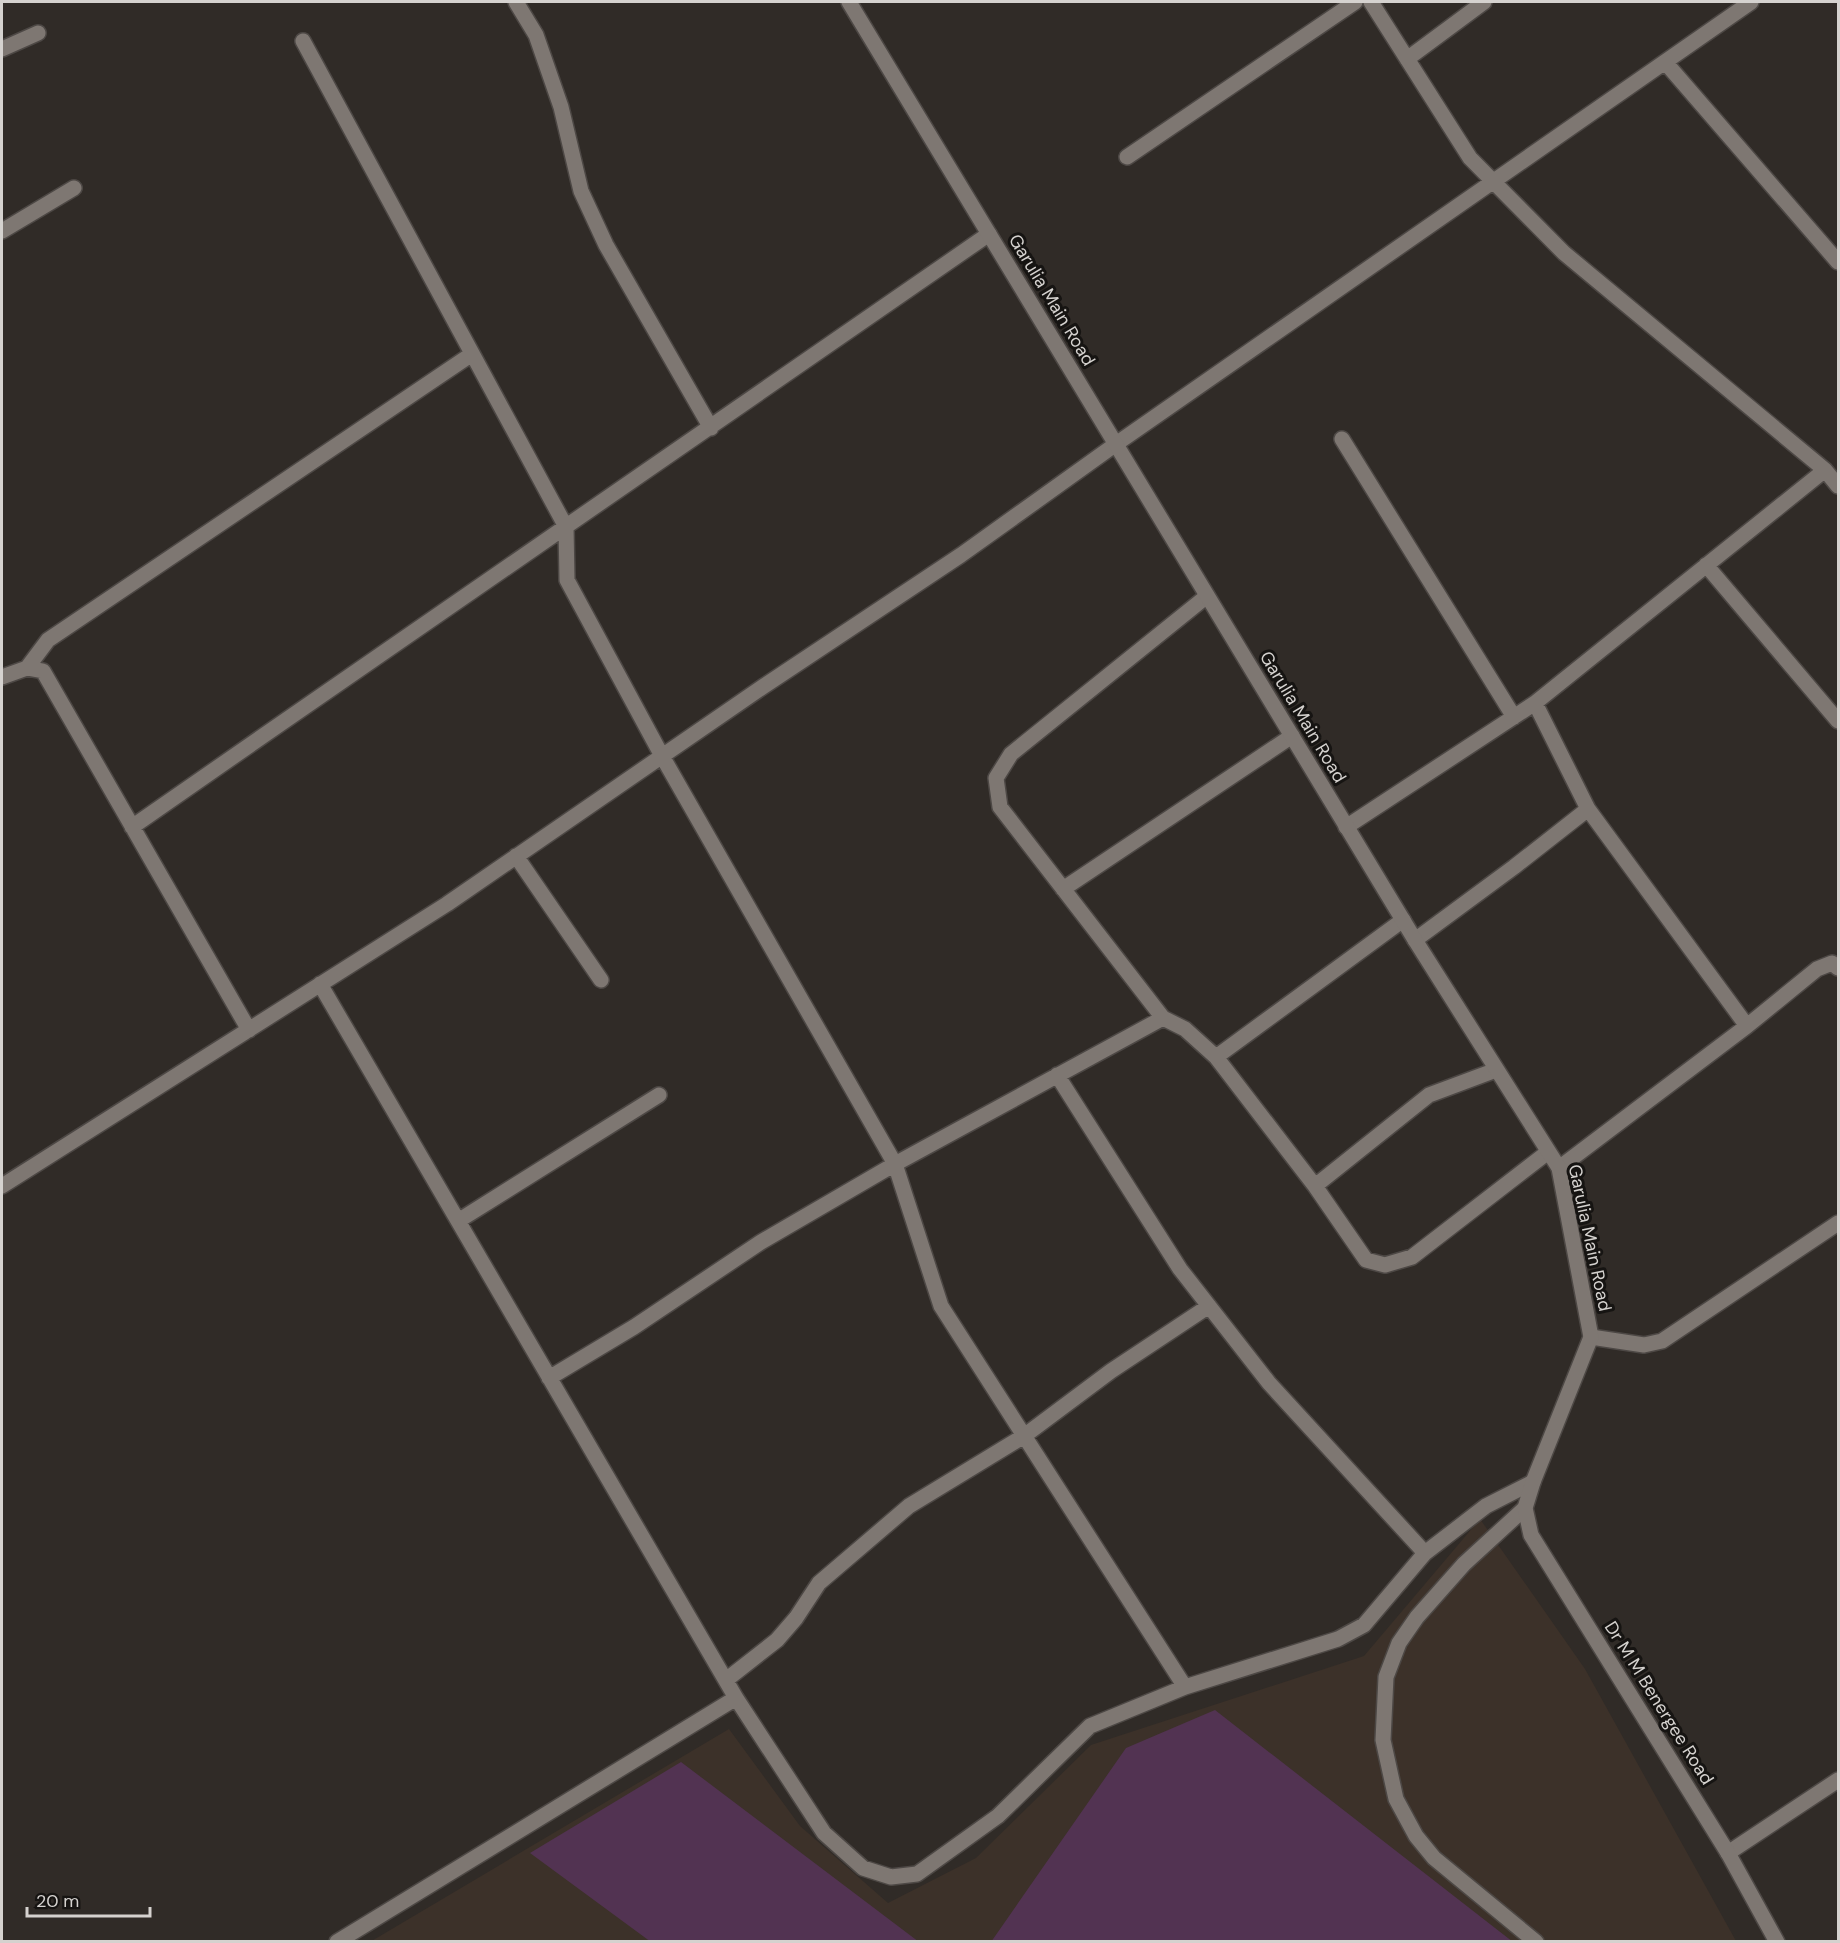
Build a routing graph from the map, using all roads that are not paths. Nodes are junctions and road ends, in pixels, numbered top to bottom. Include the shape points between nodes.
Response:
1 (516, 2) edge
2 (849, 2) edge
3 (1355, 2) edge
4 (1371, 2) edge
5 (1484, 2) edge
6 (1751, 2) edge
7 (38, 33) dead end
8 (303, 41) dead end
9 (2, 49) edge
10 (1407, 59) junction
11 (1665, 62) junction
12 (1127, 157) dead end
13 (1494, 181) junction
14 (74, 188) dead end
15 (2, 231) edge
16 (989, 234) junction
17 (1839, 262) edge
18 (472, 354) junction
19 (711, 428) junction
20 (1342, 439) dead end
21 (1116, 444) junction
22 (1825, 470) junction
23 (1839, 486) edge
24 (566, 527) junction
25 (1706, 565) junction
26 (1207, 596) junction
27 (27, 668) junction
28 (2, 677) edge
29 (1535, 703) junction
30 (1514, 717) junction
31 (1839, 721) edge
32 (1292, 736) junction
33 (662, 756) junction
34 (1588, 809) junction
35 (132, 827) junction
36 (1346, 827) junction
37 (516, 856) junction
38 (1063, 889) junction
39 (1403, 920) junction
40 (1414, 940) junction
41 (1839, 968) edge
42 (601, 980) dead end
43 (320, 984) junction
44 (1162, 1018) junction
45 (1747, 1026) junction
46 (249, 1030) junction
47 (1216, 1057) junction
48 (1496, 1070) junction
49 (1057, 1076) junction
50 (659, 1095) dead end
51 (1548, 1152) junction
52 (895, 1164) junction
53 (1559, 1168) junction
54 (2, 1186) edge
55 (1315, 1186) junction
56 (458, 1221) junction
57 (1839, 1223) edge
58 (1209, 1306) junction
59 (1591, 1337) junction
60 (549, 1378) junction
61 (1024, 1436) junction
62 (1533, 1482) junction
63 (1525, 1508) junction
64 (1425, 1553) junction
65 (726, 1680) junction
66 (1185, 1687) junction
67 (736, 1698) junction
68 (1839, 1780) edge
69 (1728, 1853) junction
70 (338, 1941) edge
71 (1536, 1941) edge
72 (1777, 1941) edge

1 - 19 street via 536,35 558,97 581,191 606,245
2 - 16 street, Garulia Main Road
3 - 12 street
4 - 10 street
5 - 10 street
6 - 11 street
7 - 9 street
8 - 18 street
10 - 13 street via 1470,158
11 - 13 street
11 - 17 street
13 - 21 street
13 - 22 street via 1564,253
14 - 15 street
16 - 19 street
16 - 21 street, Garulia Main Road
18 - 24 street
18 - 27 street via 48,640
19 - 24 street
20 - 30 street
21 - 26 street, Garulia Main Road
21 - 33 street via 961,555
22 - 23 street
22 - 25 street
24 - 33 street via 567,580
24 - 35 street
25 - 29 street
25 - 31 street
26 - 32 street, Garulia Main Road
26 - 38 street via 1011,754 996,778 1000,807
27 - 28 street
27 - 35 street via 43,671
29 - 30 street
29 - 34 street
30 - 36 street
32 - 36 street, Garulia Main Road
32 - 38 street
33 - 37 street
33 - 52 street
34 - 40 street
34 - 45 street
35 - 46 street
36 - 39 street, Garulia Main Road
37 - 42 street
37 - 43 street
38 - 44 street
39 - 40 street, Garulia Main Road
39 - 47 street
40 - 48 street, Garulia Main Road
41 - 45 street via 1832,963 1817,969
43 - 46 street
43 - 56 street
44 - 47 street via 1185,1029
44 - 49 street
45 - 53 street
46 - 54 street
47 - 55 street
48 - 51 street, Garulia Main Road
48 - 55 street via 1429,1095
49 - 52 street
49 - 58 street via 1180,1269
50 - 56 street
51 - 53 street, Garulia Main Road
51 - 55 street via 1412,1257 1385,1265 1366,1260
52 - 60 street via 761,1242
52 - 61 street via 941,1306
53 - 59 street, Garulia Main Road
56 - 60 street
57 - 59 street via 1662,1341 1644,1345
58 - 61 street via 1111,1371
58 - 64 street via 1269,1383
59 - 62 street, Garulia Main Road
60 - 65 street
61 - 65 street via 909,1506 819,1583 777,1640
61 - 66 street
62 - 63 street
62 - 64 street via 1486,1506
63 - 69 street, Dr M M Benergee Road via 1531,1535
63 - 71 street via 1464,1564 1399,1643 1386,1677 1383,1740 1396,1799 1416,1836 1434,1858
64 - 66 street via 1364,1625 1338,1639
65 - 67 street
66 - 67 street via 1090,1726 998,1816 917,1874 891,1876 863,1868 824,1833
67 - 70 street
68 - 69 street
69 - 72 street, Dr M M Benergee Road

